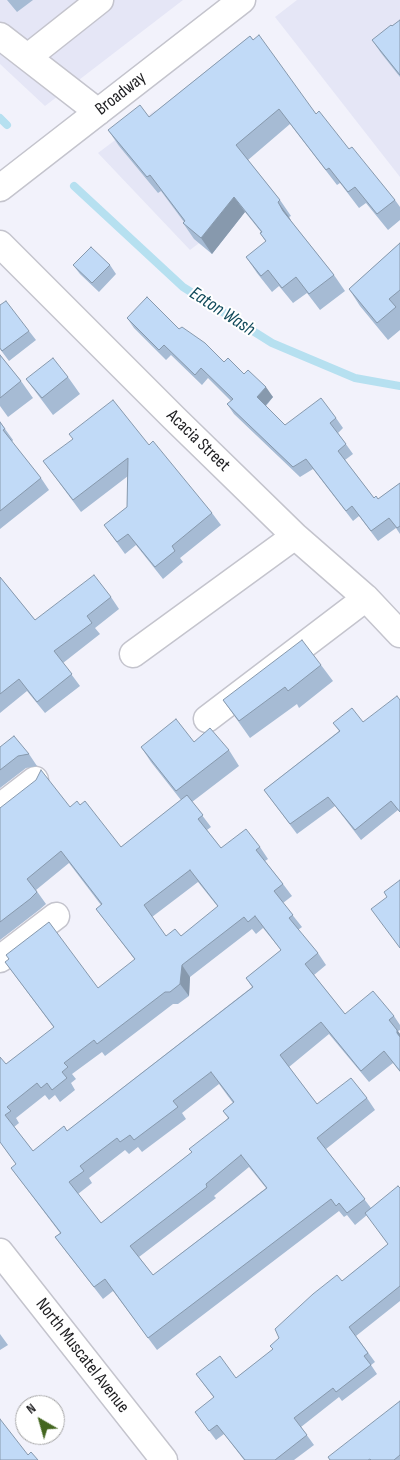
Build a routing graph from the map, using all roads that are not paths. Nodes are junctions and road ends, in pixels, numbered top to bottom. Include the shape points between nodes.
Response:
1 (100, 0) edge
2 (242, 0) edge
3 (0, 36) edge
4 (28, 57) junction
5 (98, 112) junction
6 (9, 182) edge
7 (0, 244) edge
8 (295, 536) junction
9 (366, 598) junction
10 (400, 634) edge
11 (133, 654) dead end
12 (207, 719) dead end
13 (35, 780) edge
14 (0, 806) edge
15 (56, 916) dead end
16 (0, 959) edge
17 (0, 1252) edge
18 (164, 1460) edge

1 - 4 street
2 - 5 street, Broadway
3 - 4 street
4 - 5 street
5 - 6 street, Broadway
7 - 8 street, Acacia Street
8 - 9 street, Acacia Street
8 - 11 street
9 - 10 street, Acacia Street
9 - 12 street
13 - 14 street
15 - 16 street
17 - 18 street, North Muscatel Avenue

